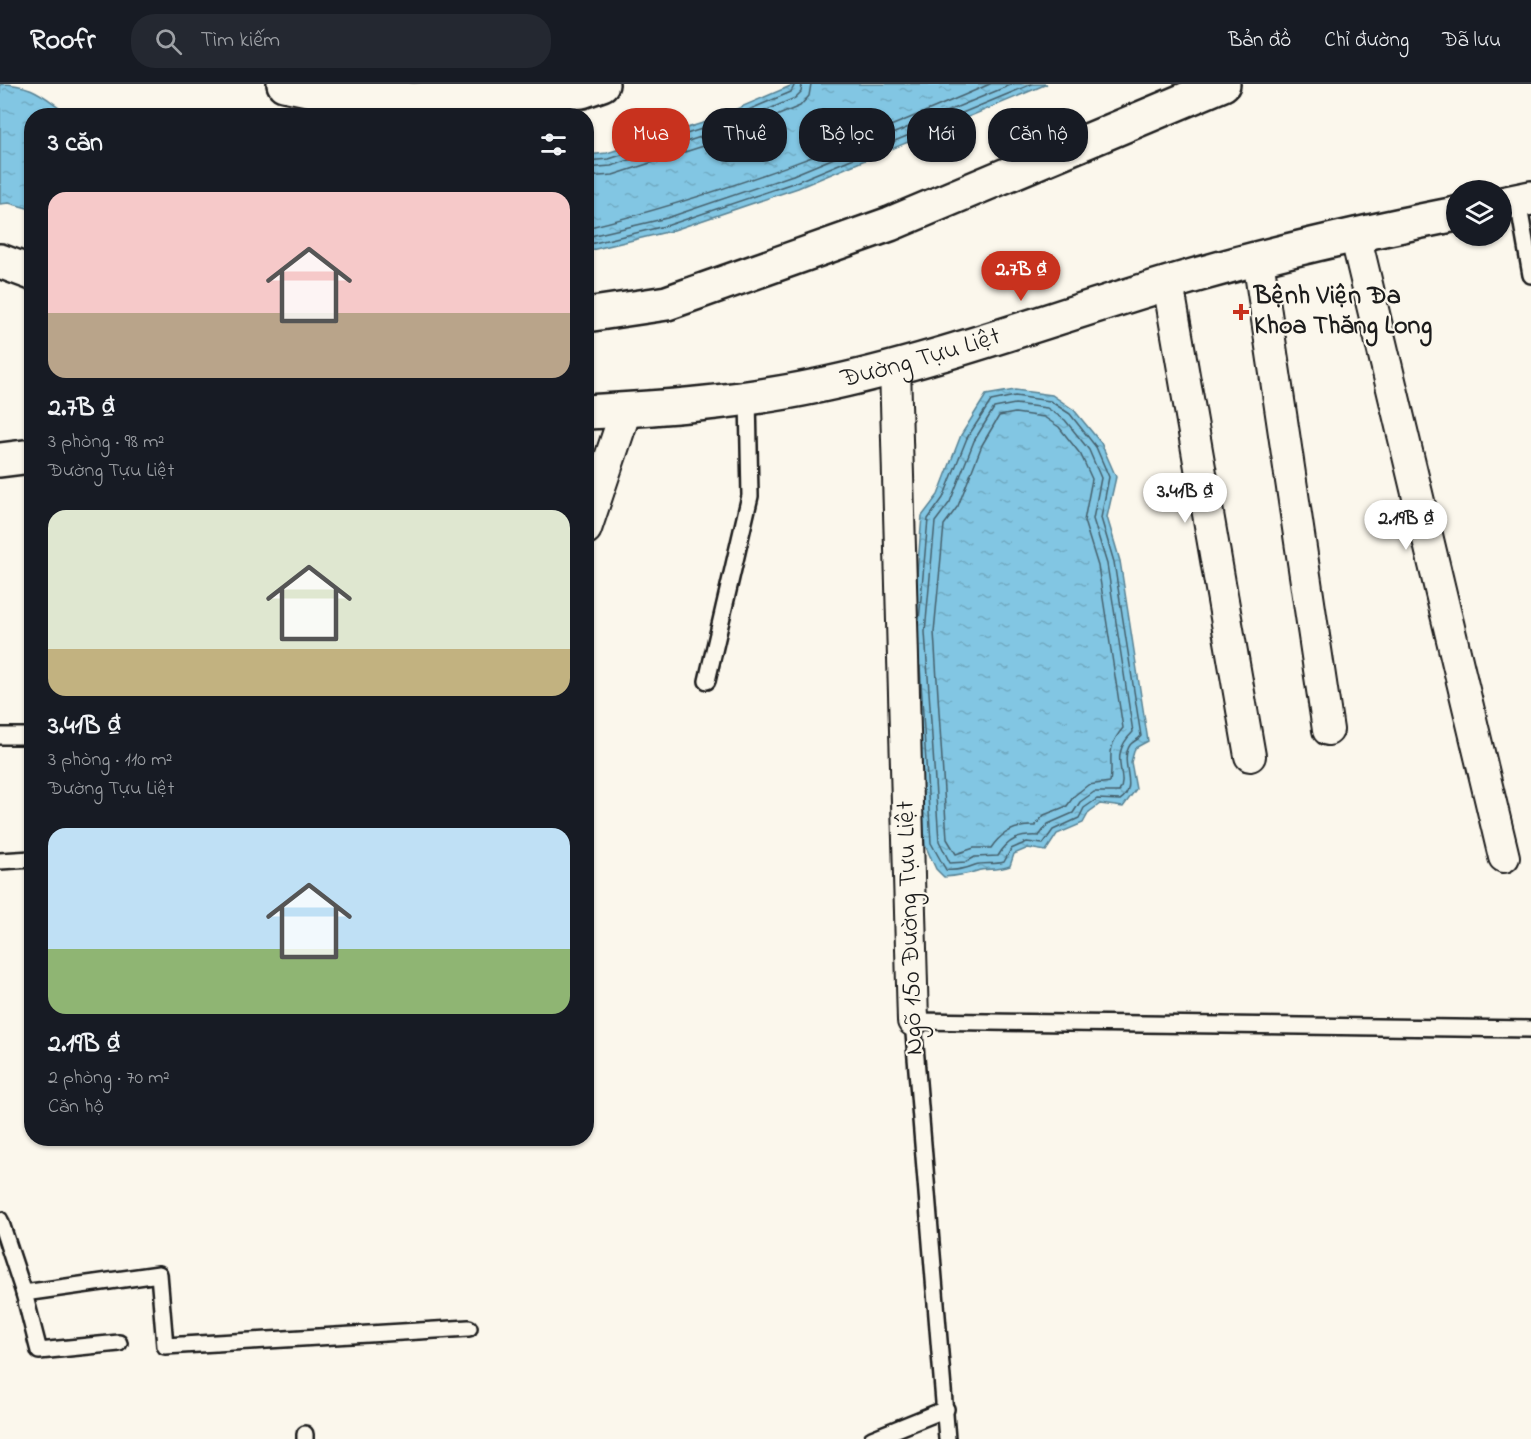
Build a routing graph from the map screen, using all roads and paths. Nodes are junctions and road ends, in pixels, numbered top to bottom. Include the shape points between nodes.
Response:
1 (284, 84) edge
2 (602, 84) edge
3 (1223, 84) edge
4 (1517, 201) edge
5 (1446, 216) edge
6 (1355, 234) junction
7 (1258, 259) junction
8 (0, 261) edge
9 (24, 270) edge
10 (1531, 275) edge
11 (1168, 283) junction
12 (594, 314) edge
13 (895, 367) junction
14 (748, 398) junction
15 (626, 410) junction
16 (594, 412) edge
17 (24, 457) edge
18 (0, 460) edge
19 (594, 505) edge
20 (707, 681) dead end
21 (1328, 730) dead end
22 (0, 736) edge
23 (24, 736) edge
24 (1250, 756) dead end
25 (1504, 857) dead end
26 (24, 860) edge
27 (0, 861) edge
28 (913, 1021) junction
29 (1531, 1029) edge
30 (0, 1220) edge
31 (24, 1293) junction
32 (469, 1328) dead end
33 (119, 1343) dead end
34 (946, 1409) junction
35 (872, 1439) edge
36 (947, 1439) edge

1 - 2 street via 327,93 413,100 582,91
3 - 12 street via 890,224 667,303
4 - 10 lane
5 - 6 street, Đường Tựu Liệt
6 - 7 street, Đường Tựu Liệt
6 - 25 street
7 - 11 street, Đường Tựu Liệt
7 - 21 street
8 - 9 street
11 - 13 street, Đường Tựu Liệt
11 - 24 street
13 - 14 street, Đường Tựu Liệt
13 - 28 street, Ngõ 150 Đường Tựu Liệt
14 - 15 street, Đường Tựu Liệt
14 - 20 lane via 750,496
15 - 16 street, Đường Tựu Liệt
15 - 19 street
17 - 18 street
22 - 23 lane
26 - 27 lane
28 - 29 lane
28 - 34 lane, Ngõ 150 Đường Tựu Liệt
30 - 31 lane
31 - 32 lane via 159,1274 165,1346
31 - 33 lane via 39,1351
34 - 35 lane
34 - 36 lane, Ngõ 150 Đường Tựu Liệt

